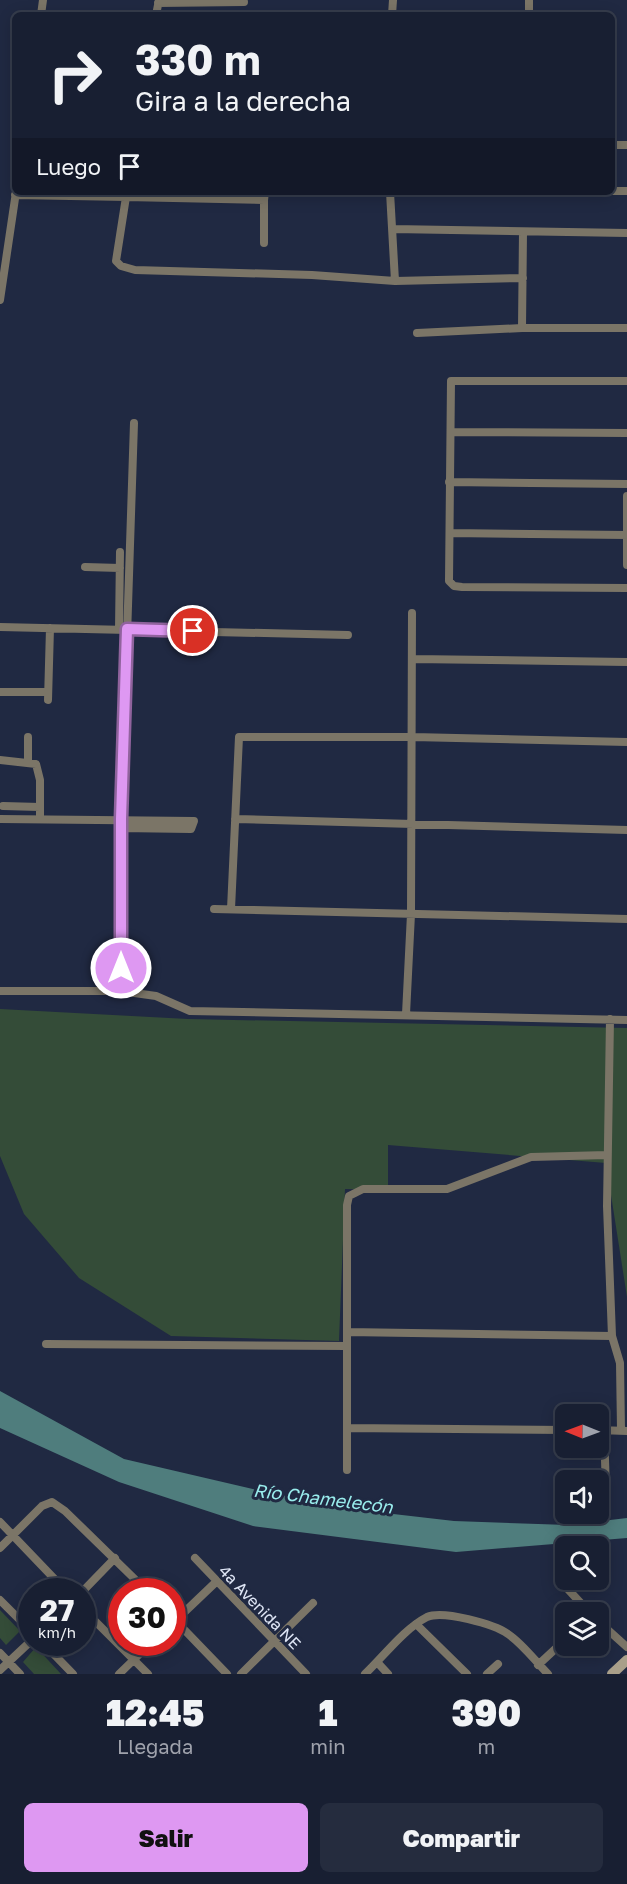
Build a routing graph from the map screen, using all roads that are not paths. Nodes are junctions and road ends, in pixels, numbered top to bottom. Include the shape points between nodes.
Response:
1 (158, 1) edge
2 (244, 2) dead end
3 (16, 195) edge
4 (127, 195) edge
5 (196, 195) edge
6 (390, 195) edge
7 (265, 196) edge
8 (393, 229) junction
9 (523, 232) junction
10 (627, 233) edge
11 (264, 243) dead end
12 (523, 278) junction
13 (395, 281) junction
14 (0, 300) edge
15 (522, 328) junction
16 (627, 328) edge
17 (417, 333) dead end
18 (627, 381) edge
19 (134, 423) dead end
20 (451, 432) junction
21 (627, 433) edge
22 (450, 482) junction
23 (627, 484) edge
24 (627, 496) edge
25 (450, 533) junction
26 (627, 535) edge
27 (120, 552) dead end
28 (627, 565) edge
29 (85, 567) dead end
30 (120, 568) junction
31 (627, 588) edge
32 (412, 613) dead end
33 (0, 627) edge
34 (50, 628) junction
35 (123, 629) junction
36 (348, 635) dead end
37 (413, 658) junction
38 (627, 662) edge
39 (0, 692) edge
40 (28, 737) dead end
41 (413, 737) junction
42 (627, 742) edge
43 (0, 760) edge
44 (28, 762) junction
45 (3, 806) dead end
46 (40, 807) junction
47 (0, 819) edge
48 (40, 819) junction
49 (121, 819) junction
50 (235, 819) junction
51 (412, 824) junction
52 (121, 828) junction
53 (627, 830) edge
54 (214, 909) dead end
55 (231, 909) junction
56 (411, 914) junction
57 (627, 919) edge
58 (0, 991) edge
59 (120, 991) junction
60 (406, 1014) junction
61 (610, 1019) junction
62 (627, 1020) edge
63 (607, 1155) junction
64 (347, 1332) junction
65 (612, 1335) junction
66 (46, 1344) dead end
67 (347, 1346) junction
68 (624, 1363) edge
69 (347, 1428) junction
70 (555, 1430) edge
71 (624, 1430) edge
72 (347, 1470) dead end
73 (0, 1522) edge
74 (13, 1536) junction
75 (0, 1548) edge
76 (115, 1558) junction
77 (195, 1558) dead end
78 (54, 1578) edge
79 (96, 1578) edge
80 (134, 1578) edge
81 (217, 1581) junction
82 (569, 1590) edge
83 (0, 1600) edge
84 (580, 1602) edge
85 (313, 1603) dead end
86 (186, 1609) edge
87 (18, 1618) edge
88 (96, 1622) edge
89 (416, 1624) junction
90 (609, 1631) edge
91 (186, 1632) edge
92 (274, 1641) junction
93 (627, 1647) edge
94 (555, 1650) edge
95 (0, 1653) edge
96 (18, 1653) edge
97 (56, 1656) edge
98 (138, 1656) edge
99 (134, 1660) junction
100 (627, 1660) edge
101 (9, 1662) junction
102 (377, 1662) junction
103 (498, 1664) dead end
104 (538, 1665) junction
105 (0, 1670) edge
106 (20, 1674) edge
107 (73, 1674) edge
108 (119, 1674) edge
109 (148, 1674) edge
110 (227, 1674) edge
111 (241, 1674) edge
112 (306, 1674) edge
113 (365, 1674) edge
114 (388, 1674) edge
115 (467, 1674) edge
116 (487, 1674) edge
117 (548, 1674) edge
118 (612, 1674) edge

1 - 2 street
3 - 14 street
4 - 13 street via 116,257 121,266 135,270
5 - 7 street
6 - 8 street
7 - 11 street
8 - 9 street
8 - 13 street
9 - 10 street
9 - 12 street
12 - 13 street
12 - 15 street
15 - 16 street
15 - 17 street
18 - 20 street via 452,381
19 - 35 street
20 - 21 street
20 - 22 street
22 - 23 street
22 - 25 street
24 - 26 street
25 - 26 street
25 - 31 street via 449,582 454,586
26 - 28 street
27 - 30 street
29 - 30 street
30 - 35 street
32 - 37 street
33 - 34 street
34 - 35 street
34 - 39 street via 48,696
35 - 36 street
35 - 49 street
37 - 38 street
37 - 41 street
40 - 44 street
41 - 42 street
41 - 50 street via 239,737
41 - 51 street
43 - 44 street
44 - 46 street via 36,764
45 - 46 street
46 - 48 street
47 - 48 street
48 - 49 street
49 - 52 street
49 - 52 street via 194,822 191,829
50 - 51 street
50 - 55 street
51 - 53 street
51 - 56 street
52 - 59 street
54 - 55 street
55 - 56 street
56 - 57 street
56 - 60 street
58 - 59 street
59 - 60 street via 156,996 190,1011
60 - 61 street
61 - 62 street
61 - 63 street
63 - 64 street via 531,1157 447,1189 356,1191 349,1196 347,1205
63 - 65 street
64 - 65 street
64 - 67 street
65 - 68 street
66 - 67 street
67 - 69 street
68 - 71 street
69 - 70 street
69 - 72 street
73 - 74 street
74 - 75 street
74 - 76 street via 42,1506 52,1502
74 - 78 street
76 - 79 street
76 - 80 street
77 - 81 street, 4a Avenida NE
81 - 86 street
81 - 92 street, 4a Avenida NE
82 - 84 street
83 - 87 street
85 - 92 street
88 - 99 street
89 - 102 street
89 - 104 street via 443,1614 488,1626 509,1634
89 - 115 street
90 - 93 street
91 - 110 street
92 - 111 street
92 - 112 street, 4a Avenida NE
94 - 104 street
95 - 101 street
96 - 101 street
97 - 107 street
98 - 99 street
99 - 108 street
99 - 109 street
100 - 118 street
101 - 105 street
101 - 106 street
102 - 113 street
102 - 114 street
103 - 116 street
104 - 117 street

